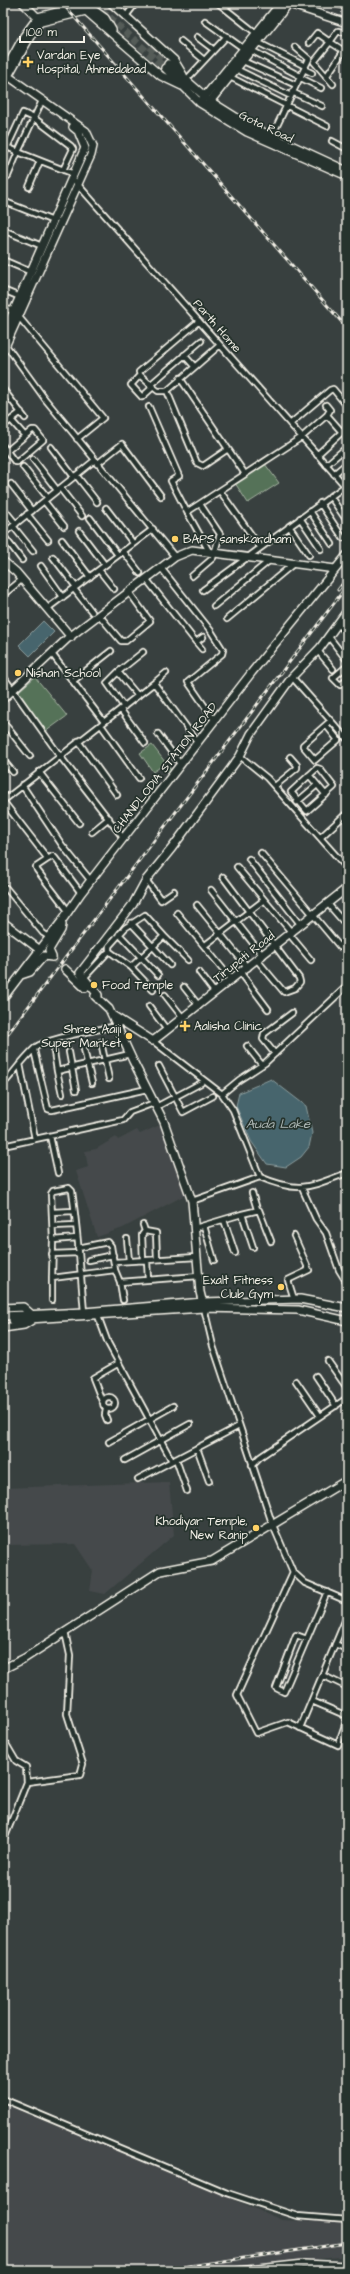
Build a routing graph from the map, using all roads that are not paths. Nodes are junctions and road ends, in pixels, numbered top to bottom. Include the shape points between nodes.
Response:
1 (23, 3) edge
2 (84, 3) edge
3 (111, 3) edge
4 (136, 3) edge
5 (218, 3) edge
6 (286, 3) edge
7 (334, 3) edge
8 (347, 7) edge
9 (126, 16) junction
10 (39, 20) junction
11 (205, 21) dead end
12 (347, 23) edge
13 (256, 33) junction
14 (347, 33) edge
15 (114, 35) junction
16 (227, 36) junction
17 (197, 37) dead end
18 (181, 42) dead end
19 (257, 42) junction
20 (330, 42) junction
21 (309, 43) dead end
22 (347, 46) edge
23 (295, 47) dead end
24 (247, 49) junction
25 (214, 50) junction
26 (344, 51) junction
27 (204, 60) junction
28 (243, 61) junction
29 (166, 66) tunnel mouth
30 (304, 68) junction
31 (236, 69) junction
32 (312, 73) dead end
33 (4, 76) edge
34 (300, 76) junction
35 (230, 77) junction
36 (326, 77) junction
37 (184, 83) junction
38 (332, 84) dead end
39 (296, 85) junction
40 (321, 88) dead end
41 (291, 94) junction
42 (208, 98) junction
43 (41, 103) junction
44 (203, 105) junction
45 (286, 105) junction
46 (322, 106) dead end
47 (34, 118) junction
48 (327, 126) dead end
49 (272, 136) junction
50 (332, 140) dead end
51 (7, 147) junction
52 (347, 149) edge
53 (18, 152) junction
54 (3, 156) edge
55 (40, 161) junction
56 (63, 170) junction
57 (347, 171) edge
58 (73, 176) junction
59 (347, 176) edge
60 (3, 177) edge
61 (78, 184) junction
62 (29, 187) dead end
63 (3, 201) edge
64 (53, 221) junction
65 (3, 230) edge
66 (42, 246) junction
67 (3, 260) edge
68 (31, 272) junction
69 (3, 290) edge
70 (20, 298) junction
71 (3, 308) edge
72 (16, 314) junction
73 (199, 320) junction
74 (3, 336) edge
75 (201, 341) dead end
76 (4, 345) edge
77 (220, 345) junction
78 (184, 355) junction
79 (194, 366) junction
80 (140, 375) junction
81 (180, 378) junction
82 (151, 386) junction
83 (3, 389) edge
84 (166, 391) junction
85 (326, 405) dead end
86 (347, 406) edge
87 (149, 407) dead end
88 (21, 412) junction
89 (327, 415) junction
90 (25, 418) dead end
91 (12, 420) junction
92 (290, 424) junction
93 (3, 426) edge
94 (345, 431) edge
95 (25, 436) junction
96 (302, 437) junction
97 (77, 439) junction
98 (3, 446) edge
99 (51, 447) dead end
100 (347, 447) edge
101 (228, 449) junction
102 (7, 451) junction
103 (317, 455) junction
104 (33, 459) dead end
105 (96, 462) junction
106 (347, 463) edge
107 (326, 465) junction
108 (23, 467) dead end
109 (3, 472) edge
110 (245, 474) junction
111 (334, 474) junction
112 (3, 476) edge
113 (75, 476) junction
114 (11, 484) dead end
115 (346, 487) edge
116 (58, 489) junction
117 (220, 492) junction
118 (161, 496) dead end
119 (330, 496) junction
120 (46, 500) junction
121 (97, 502) dead end
122 (320, 503) junction
123 (200, 504) junction
124 (3, 508) edge
125 (106, 508) dead end
126 (310, 511) junction
127 (187, 512) junction
128 (29, 513) junction
129 (82, 516) dead end
130 (90, 518) dead end
131 (300, 518) junction
132 (347, 521) edge
133 (14, 525) junction
134 (64, 526) dead end
135 (289, 526) junction
136 (153, 529) junction
137 (79, 531) dead end
138 (3, 534) edge
139 (343, 538) dead end
140 (48, 540) dead end
141 (62, 540) dead end
142 (133, 544) junction
143 (332, 544) dead end
144 (260, 547) junction
145 (321, 549) dead end
146 (123, 551) junction
147 (33, 552) dead end
148 (213, 553) junction
149 (118, 555) junction
150 (309, 555) dead end
151 (347, 555) edge
152 (52, 557) dead end
153 (175, 558) junction
154 (245, 558) junction
155 (22, 560) dead end
156 (3, 561) edge
157 (269, 561) junction
158 (105, 565) junction
159 (292, 565) junction
160 (41, 566) dead end
161 (3, 567) edge
162 (161, 568) junction
163 (99, 570) junction
164 (335, 570) junction
165 (140, 574) dead end
166 (90, 576) junction
167 (192, 576) dead end
168 (147, 580) junction
169 (19, 582) junction
170 (75, 588) junction
171 (114, 589) dead end
172 (204, 590) dead end
173 (129, 592) junction
174 (3, 595) edge
175 (63, 597) junction
176 (214, 606) dead end
177 (48, 608) junction
178 (347, 611) edge
179 (92, 612) dead end
180 (99, 615) junction
181 (227, 619) dead end
182 (338, 623) junction
183 (347, 634) edge
184 (203, 636) dead end
185 (329, 636) junction
186 (69, 638) junction
187 (196, 642) junction
188 (202, 649) dead end
189 (318, 651) junction
190 (111, 652) dead end
191 (143, 652) dead end
192 (52, 654) junction
193 (346, 659) edge
194 (347, 666) edge
195 (333, 669) dead end
196 (118, 672) junction
197 (166, 673) dead end
198 (3, 676) edge
199 (292, 677) junction
200 (347, 680) edge
201 (73, 681) junction
202 (154, 683) junction
203 (14, 690) junction
204 (138, 696) junction
205 (3, 699) edge
206 (122, 709) junction
207 (331, 720) junction
208 (215, 721) junction
209 (3, 722) edge
210 (102, 724) junction
211 (326, 725) junction
212 (158, 734) dead end
213 (347, 739) edge
214 (196, 740) dead end
215 (78, 741) junction
216 (145, 742) dead end
217 (30, 756) dead end
218 (60, 756) junction
219 (240, 756) junction
220 (290, 757) dead end
221 (3, 760) edge
222 (181, 765) junction
223 (13, 772) dead end
224 (40, 772) junction
225 (309, 775) junction
226 (138, 778) dead end
227 (317, 785) junction
228 (22, 786) junction
229 (275, 786) junction
230 (117, 795) dead end
231 (326, 795) junction
232 (3, 801) edge
233 (298, 801) junction
234 (293, 806) junction
235 (347, 813) edge
236 (109, 818) junction
237 (79, 823) dead end
238 (92, 832) dead end
239 (321, 837) junction
240 (124, 839) junction
241 (261, 853) dead end
242 (48, 859) junction
243 (249, 859) dead end
244 (237, 867) dead end
245 (347, 868) edge
246 (223, 877) dead end
247 (146, 880) junction
248 (91, 881) junction
249 (6, 888) dead end
250 (211, 890) dead end
251 (174, 891) dead end
252 (346, 892) edge
253 (81, 893) junction
254 (264, 900) junction
255 (328, 904) junction
256 (197, 905) dead end
257 (250, 910) junction
258 (69, 912) junction
259 (177, 913) dead end
260 (313, 916) junction
261 (236, 920) junction
262 (61, 922) junction
263 (131, 923) junction
264 (6, 924) edge
265 (301, 926) junction
266 (347, 926) edge
267 (221, 932) junction
268 (3, 933) edge
269 (119, 934) junction
270 (291, 934) junction
271 (164, 936) junction
272 (50, 937) junction
273 (153, 946) junction
274 (204, 946) junction
275 (274, 947) junction
276 (340, 947) dead end
277 (40, 950) junction
278 (109, 951) junction
279 (142, 957) junction
280 (260, 958) junction
281 (188, 960) dead end
282 (311, 960) dead end
283 (170, 965) dead end
284 (131, 967) junction
285 (248, 968) junction
286 (65, 969) tunnel mouth
287 (199, 972) dead end
288 (241, 973) junction
289 (158, 975) dead end
290 (20, 976) junction
291 (83, 979) junction
292 (232, 980) junction
293 (347, 986) edge
294 (184, 987) dead end
295 (153, 990) dead end
296 (4, 993) edge
297 (215, 993) junction
298 (165, 995) dead end
299 (98, 999) junction
300 (149, 1006) dead end
301 (199, 1006) junction
302 (268, 1009) dead end
303 (292, 1013) dead end
304 (110, 1014) junction
305 (183, 1018) junction
306 (117, 1026) junction
307 (167, 1030) junction
308 (153, 1041) junction
309 (101, 1042) dead end
310 (83, 1045) dead end
311 (247, 1046) dead end
312 (34, 1050) junction
313 (54, 1052) dead end
314 (69, 1052) dead end
315 (130, 1054) junction
316 (275, 1054) junction
317 (105, 1060) junction
318 (20, 1064) junction
319 (88, 1064) junction
320 (262, 1065) junction
321 (159, 1066) dead end
322 (71, 1068) junction
323 (57, 1071) junction
324 (109, 1079) dead end
325 (7, 1080) dead end
326 (92, 1083) dead end
327 (201, 1083) dead end
328 (76, 1090) dead end
329 (147, 1090) junction
330 (62, 1094) dead end
331 (222, 1094) junction
332 (213, 1096) dead end
333 (175, 1097) junction
334 (155, 1105) junction
335 (50, 1136) junction
336 (35, 1139) junction
337 (3, 1146) edge
338 (58, 1173) dead end
339 (347, 1173) edge
340 (260, 1177) junction
341 (302, 1188) junction
342 (252, 1193) dead end
343 (192, 1201) junction
344 (257, 1209) junction
345 (74, 1211) junction
346 (52, 1212) junction
347 (242, 1214) junction
348 (224, 1220) junction
349 (76, 1225) junction
350 (143, 1225) dead end
351 (53, 1226) junction
352 (204, 1226) junction
353 (195, 1228) junction
354 (145, 1231) junction
355 (294, 1236) dead end
356 (77, 1238) junction
357 (127, 1239) dead end
358 (53, 1240) junction
359 (271, 1242) dead end
360 (253, 1247) dead end
361 (78, 1251) junction
362 (235, 1253) dead end
363 (52, 1254) junction
364 (113, 1255) junction
365 (197, 1257) junction
366 (157, 1259) junction
367 (89, 1260) dead end
368 (145, 1260) junction
369 (214, 1260) dead end
370 (128, 1261) junction
371 (114, 1262) junction
372 (115, 1270) junction
373 (80, 1274) junction
374 (199, 1276) junction
375 (52, 1278) junction
376 (148, 1280) junction
377 (120, 1282) junction
378 (3, 1283) edge
379 (347, 1283) edge
380 (294, 1299) junction
381 (52, 1300) dead end
382 (123, 1300) dead end
383 (3, 1302) edge
384 (203, 1305) junction
385 (3, 1308) edge
386 (347, 1308) edge
387 (84, 1312) junction
388 (3, 1316) edge
389 (98, 1316) junction
390 (32, 1317) junction
391 (17, 1318) junction
392 (3, 1321) edge
393 (347, 1321) edge
394 (3, 1328) edge
395 (328, 1360) dead end
396 (119, 1363) junction
397 (316, 1376) dead end
398 (296, 1381) dead end
399 (347, 1388) edge
400 (347, 1398) edge
401 (102, 1401) junction
402 (173, 1406) dead end
403 (336, 1406) junction
404 (106, 1409) junction
405 (320, 1416) junction
406 (107, 1420) dead end
407 (149, 1420) junction
408 (190, 1424) dead end
409 (240, 1426) junction
410 (160, 1440) junction
411 (109, 1442) dead end
412 (197, 1448) junction
413 (125, 1460) dead end
414 (174, 1460) junction
415 (252, 1465) junction
416 (138, 1478) dead end
417 (347, 1480) edge
418 (209, 1481) dead end
419 (187, 1491) dead end
420 (272, 1523) junction
421 (293, 1572) junction
422 (327, 1592) junction
423 (347, 1600) edge
424 (347, 1616) edge
425 (64, 1632) junction
426 (307, 1639) junction
427 (335, 1644) junction
428 (347, 1649) edge
429 (3, 1669) edge
430 (322, 1675) junction
431 (347, 1687) edge
432 (312, 1701) junction
433 (347, 1716) edge
434 (347, 1719) edge
435 (300, 1728) junction
436 (3, 1740) edge
437 (27, 1782) junction
438 (3, 1842) edge
439 (3, 2099) edge
440 (347, 2220) edge
441 (304, 2264) junction
442 (347, 2266) edge
443 (335, 2268) edge
444 (268, 2269) edge
445 (239, 2271) edge
446 (307, 2271) edge

1 - 10 street
2 - 15 street via 105,18
3 - 9 street
4 - 9 street
5 - 13 street
6 - 12 street
6 - 13 street
6 - 19 street
7 - 8 street
9 - 37 street via 174,60
10 - 15 street via 86,11
10 - 33 street
11 - 16 street
13 - 24 street
14 - 20 street via 338,31
15 - 37 street via 161,76
16 - 24 street
16 - 25 street
17 - 25 street
18 - 27 street
19 - 24 street
19 - 30 street
20 - 21 street via 317,33
20 - 26 street
20 - 36 street via 314,62
22 - 26 street
23 - 30 street via 309,59
24 - 28 street
24 - 34 street
24 - 42 street
25 - 27 street
26 - 36 street
27 - 37 street
28 - 31 street
28 - 39 street
29 - 37 street
30 - 32 street
30 - 34 street
31 - 35 street
31 - 41 street
33 - 43 street
33 - 61 street via 86,131 93,146
34 - 39 street
34 - 40 street
35 - 42 street
35 - 45 street
36 - 38 street
37 - 42 street, Gota Road
37 - 44 street, Gota Road
39 - 41 street
41 - 45 street
41 - 46 street
42 - 44 street
42 - 49 street, Gota Road via 250,126
43 - 47 street
43 - 58 street via 78,131 83,140 85,148
44 - 59 street, Gota Road via 247,132
45 - 48 street
45 - 49 street
47 - 51 street via 23,114
47 - 53 street
47 - 56 street via 72,148
49 - 57 street, Gota Road
50 - 52 street
51 - 53 street
51 - 54 street
53 - 55 street
53 - 60 street via 8,176
55 - 56 street
55 - 62 street
56 - 58 street
58 - 61 street, Parth Home
58 - 64 street
61 - 72 street
61 - 73 street, Parth Home
63 - 64 street
64 - 66 street
65 - 66 street
66 - 68 street
67 - 68 street
68 - 70 street
69 - 70 street
70 - 72 street
71 - 72 street
72 - 74 street
72 - 76 street
72 - 97 street via 103,418
73 - 77 street, Parth Home
73 - 80 street via 139,372
75 - 78 street
76 - 97 street
77 - 79 street
77 - 92 street, Parth Home
78 - 79 street
78 - 82 street
79 - 81 street
80 - 82 street
80 - 82 street via 131,385 141,397
81 - 84 street
81 - 101 street
82 - 84 street via 158,391
83 - 88 street
84 - 101 street via 197,463 203,466
85 - 89 street via 330,410
86 - 92 street via 333,389
87 - 127 street via 179,476 171,481
88 - 90 street
88 - 91 street
89 - 94 street
89 - 96 street
91 - 93 street
91 - 95 street
92 - 96 street, Parth Home
94 - 103 street
95 - 102 street
95 - 102 street via 34,430 43,440 17,462
96 - 103 street, Parth Home
96 - 110 street
97 - 105 street
98 - 102 street
99 - 113 street
100 - 107 street
101 - 110 street
103 - 107 street, Parth Home
104 - 116 street
105 - 113 street
105 - 118 street via 122,444
105 - 136 street
106 - 111 street
107 - 111 street, Parth Home
108 - 120 street
109 - 112 street
110 - 117 street
111 - 115 street, Parth Home
113 - 116 street
113 - 121 street
114 - 128 street
115 - 119 street
116 - 120 street
116 - 129 street
117 - 123 street
117 - 144 street
119 - 122 street
119 - 132 street
120 - 128 street
120 - 134 street
122 - 126 street
122 - 139 street
123 - 127 street
123 - 148 street via 220,534
124 - 133 street
125 - 142 street
126 - 131 street
126 - 143 street
127 - 148 street
128 - 133 street
128 - 140 street
130 - 149 street
131 - 135 street
131 - 145 street
133 - 138 street
133 - 147 street
135 - 144 street
135 - 150 street
136 - 142 street
136 - 153 street
137 - 158 street
138 - 155 street
141 - 166 street
142 - 146 street
144 - 154 street
146 - 149 street
146 - 165 street
148 - 153 street via 192,550
148 - 154 street
148 - 167 street via 212,561
149 - 158 street
151 - 164 street, CHANDLODIA STATION ROAD
152 - 170 street
153 - 162 street
154 - 157 street
154 - 172 street
156 - 177 street
157 - 159 street
157 - 176 street
158 - 163 street
159 - 164 street
159 - 181 street
160 - 175 street
161 - 169 street
162 - 168 street
162 - 208 street via 223,650 222,654 188,682
163 - 166 street
163 - 171 street
164 - 208 street, CHANDLODIA STATION ROAD
166 - 170 street
168 - 173 street
168 - 187 street
169 - 174 street
169 - 186 street
170 - 175 street
170 - 179 street
173 - 180 street
173 - 180 street via 150,621 126,641 121,641
175 - 177 street
177 - 186 street
178 - 182 street
180 - 186 street
182 - 183 street
182 - 185 street
184 - 187 street
185 - 189 street
185 - 193 street
186 - 192 street
187 - 188 street
189 - 195 street
189 - 199 street
190 - 201 street
191 - 196 street
192 - 201 street
192 - 203 street
194 - 200 street via 333,678 340,685
196 - 204 street
196 - 206 street via 107,683
197 - 202 street
198 - 203 street
199 - 207 street
199 - 219 street via 251,734
201 - 210 street
202 - 204 street
202 - 214 street
203 - 205 street
203 - 218 street
204 - 206 street
206 - 210 street
206 - 216 street
207 - 211 street
207 - 213 street
208 - 222 street, CHANDLODIA STATION ROAD
209 - 217 street
210 - 215 street
210 - 226 street
211 - 211 street via 303,746 315,760 338,740
212 - 222 street
215 - 218 street
215 - 230 street
218 - 224 street
218 - 236 street
219 - 229 street
219 - 247 street
220 - 229 street via 297,768
221 - 223 street
222 - 240 street, CHANDLODIA STATION ROAD
224 - 228 street
224 - 237 street
225 - 227 street
225 - 231 street via 319,768 333,783 334,788
225 - 233 street via 291,792
227 - 231 street
227 - 233 street
228 - 232 street
228 - 248 street via 62,845
229 - 234 street
231 - 233 street via 307,811
232 - 242 street
233 - 234 street
234 - 239 street
235 - 239 street
236 - 238 street
236 - 240 street
239 - 245 street
240 - 248 street, CHANDLODIA STATION ROAD
241 - 260 street
242 - 253 street via 53,856 55,858
242 - 258 street via 36,867 36,870
243 - 265 street
244 - 254 street
246 - 257 street
247 - 251 street via 161,900
247 - 291 street via 133,904 80,973
248 - 253 street, CHANDLODIA STATION ROAD
249 - 272 street via 43,933
250 - 261 street
252 - 255 street, Tirupati Road
253 - 258 street, CHANDLODIA STATION ROAD
254 - 257 street
254 - 270 street
255 - 260 street, Tirupati Road
255 - 266 street
256 - 267 street
257 - 261 street
257 - 275 street
258 - 262 street, CHANDLODIA STATION ROAD
259 - 274 street
260 - 265 street, Tirupati Road
260 - 276 street
261 - 267 street
261 - 280 street
262 - 272 street, CHANDLODIA STATION ROAD
262 - 290 street via 61,930 49,950 52,957 44,956 30,972
263 - 269 street
263 - 271 street via 145,915
263 - 273 street
264 - 268 street
264 - 277 street
265 - 270 street, Tirupati Road
267 - 274 street
267 - 285 street
269 - 278 street via 109,946
269 - 279 street
270 - 275 street, Tirupati Road
270 - 282 street
271 - 273 street
271 - 281 street
272 - 277 street, CHANDLODIA STATION ROAD
273 - 279 street
273 - 283 street
274 - 292 street
275 - 280 street, Tirupati Road
275 - 280 street via 299,978 300,982 295,988 284,992
277 - 290 street, CHANDLODIA STATION ROAD
278 - 284 street
278 - 291 street
279 - 284 street
279 - 289 street
280 - 285 street, Tirupati Road
284 - 295 street
285 - 288 street, Tirupati Road
286 - 299 street
287 - 297 street
288 - 292 street, Tirupati Road
288 - 302 street
290 - 296 street, CHANDLODIA STATION ROAD
291 - 299 street via 97,994
292 - 297 street, Tirupati Road
293 - 316 street
294 - 301 street
297 - 301 street, Tirupati Road
298 - 305 street
299 - 304 street via 109,1009
300 - 307 street
301 - 305 street, Tirupati Road
303 - 316 street via 264,1034 263,1039
304 - 306 street
304 - 308 street
305 - 307 street, Tirupati Road
306 - 312 street via 56,1040
306 - 315 street
307 - 308 street, Tirupati Road
308 - 331 street
309 - 317 street
310 - 319 street
311 - 320 street
312 - 318 street
312 - 329 street via 48,1109
313 - 323 street
314 - 322 street
315 - 317 street
315 - 329 street
316 - 320 street
317 - 319 street
317 - 324 street
318 - 325 street
318 - 336 street
319 - 322 street
319 - 326 street
320 - 331 street
321 - 333 street
322 - 323 street
322 - 328 street
323 - 330 street
327 - 333 street
329 - 334 street
331 - 340 street via 233,1110
332 - 333 street via 184,1112
333 - 334 street
334 - 335 street via 130,1112 123,1120
334 - 343 street via 164,1122
335 - 336 street
335 - 338 street
336 - 337 street
339 - 341 street
340 - 341 street via 286,1187
340 - 343 street
341 - 379 street via 316,1219 326,1233 339,1270
342 - 344 street
343 - 353 street
344 - 347 street
344 - 359 street via 261,1212
345 - 346 street
345 - 346 street via 72,1191 69,1188 51,1192
345 - 349 street
346 - 351 street
347 - 348 street
347 - 360 street
348 - 352 street
348 - 362 street
349 - 351 street
349 - 356 street
350 - 354 street
351 - 358 street
352 - 353 street
352 - 369 street
353 - 365 street
354 - 366 street via 156,1233
354 - 368 street via 142,1235
355 - 380 street via 309,1270 288,1280
356 - 358 street
356 - 361 street
357 - 370 street
358 - 363 street
361 - 363 street
361 - 364 street via 108,1242
361 - 373 street
363 - 375 street
364 - 367 street
364 - 371 street
365 - 366 street
365 - 374 street
366 - 368 street
368 - 370 street
368 - 376 street
370 - 371 street
371 - 372 street
372 - 373 street
372 - 377 street
373 - 375 street
373 - 387 street
374 - 376 street
374 - 384 street
375 - 381 street
376 - 377 street
377 - 382 street
378 - 383 street
380 - 384 street
380 - 386 street
384 - 387 street
384 - 389 street
384 - 393 street via 298,1310
384 - 409 street via 213,1346
385 - 390 street via 22,1307
387 - 390 street
388 - 391 street
389 - 390 street
389 - 396 street
390 - 391 street
390 - 394 street via 24,1325
391 - 392 street
395 - 399 street
396 - 401 street via 93,1378
396 - 407 street
397 - 403 street
398 - 405 street
400 - 403 street
401 - 404 street
401 - 404 street via 108,1397 115,1401 114,1407
402 - 407 street
403 - 405 street
404 - 406 street
405 - 415 street
407 - 410 street
407 - 411 street
408 - 410 street
409 - 412 street
409 - 415 street
410 - 413 street
410 - 414 street
412 - 414 street
412 - 418 street
414 - 416 street
414 - 419 street
415 - 420 street
417 - 420 street
420 - 421 street
420 - 425 street via 212,1561 160,1570
421 - 422 street via 305,1583
421 - 435 street via 237,1695 256,1733 288,1722
422 - 423 street
422 - 426 street
424 - 427 street
425 - 429 street
425 - 437 street via 70,1655 67,1714 83,1764 82,1772 80,1775
426 - 426 street via 284,1692 276,1688 296,1635
427 - 428 street
427 - 430 street
430 - 431 street
430 - 432 street
432 - 433 street
432 - 435 street
434 - 435 street via 338,1745
436 - 437 street via 16,1761 26,1767
437 - 438 street
439 - 440 street via 227,2192 297,2216
441 - 443 street
441 - 444 street
441 - 446 street
442 - 443 street
444 - 445 street

